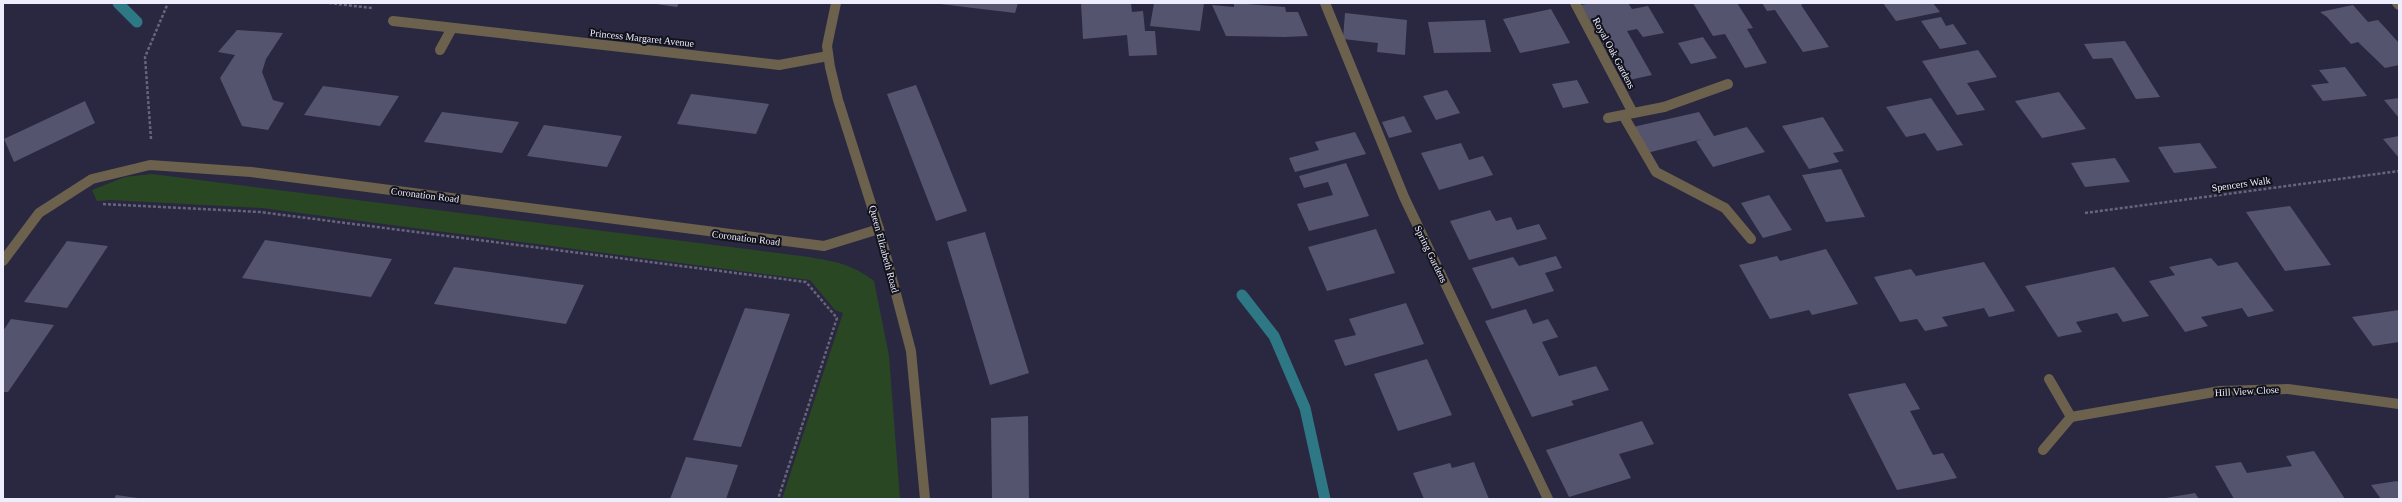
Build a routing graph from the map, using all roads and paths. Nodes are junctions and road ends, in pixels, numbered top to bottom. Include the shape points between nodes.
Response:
1 (168, 3) edge
2 (329, 3) edge
3 (836, 3) edge
4 (1325, 3) edge
5 (1575, 3) edge
6 (393, 21) joint
7 (452, 28) junction
8 (440, 50) dead end
9 (828, 56) junction
10 (1728, 84) dead end
11 (1633, 113) junction
12 (1623, 115) junction
13 (1608, 118) dead end
14 (150, 165) junction
15 (2399, 171) edge
16 (66, 196) junction
17 (2086, 213) dead end
18 (879, 229) junction
19 (1752, 239) dead end
20 (3, 261) edge
21 (2049, 379) dead end
22 (2399, 404) edge
23 (2071, 417) junction
24 (2043, 450) dead end
25 (778, 499) edge
26 (924, 499) edge
27 (1548, 499) edge

1 - 14 path via 145,57 152,147
2 - 6 path via 382,9
3 - 9 street, Queen Elizabeth Road via 827,46
4 - 27 street, Spring Gardens via 1404,197
5 - 11 street, Royal Oak Gardens
6 - 7 street, Princess Margaret Avenue
7 - 8 street
7 - 9 street, Princess Margaret Avenue via 779,65
9 - 18 street, Queen Elizabeth Road via 838,100
10 - 11 street via 1664,107
11 - 12 street
12 - 13 street
12 - 19 street via 1656,172 1725,208
14 - 16 street, Coronation Road via 92,179
14 - 18 street, Coronation Road via 251,172 824,246
15 - 17 path, Spencers Walk
16 - 20 street, Coronation Road via 39,213
16 - 25 path via 98,204 260,212 806,282 837,318
18 - 26 street, Queen Elizabeth Road via 911,351
21 - 23 street
22 - 23 street, Hill View Close via 2288,389 2220,391
23 - 24 street

